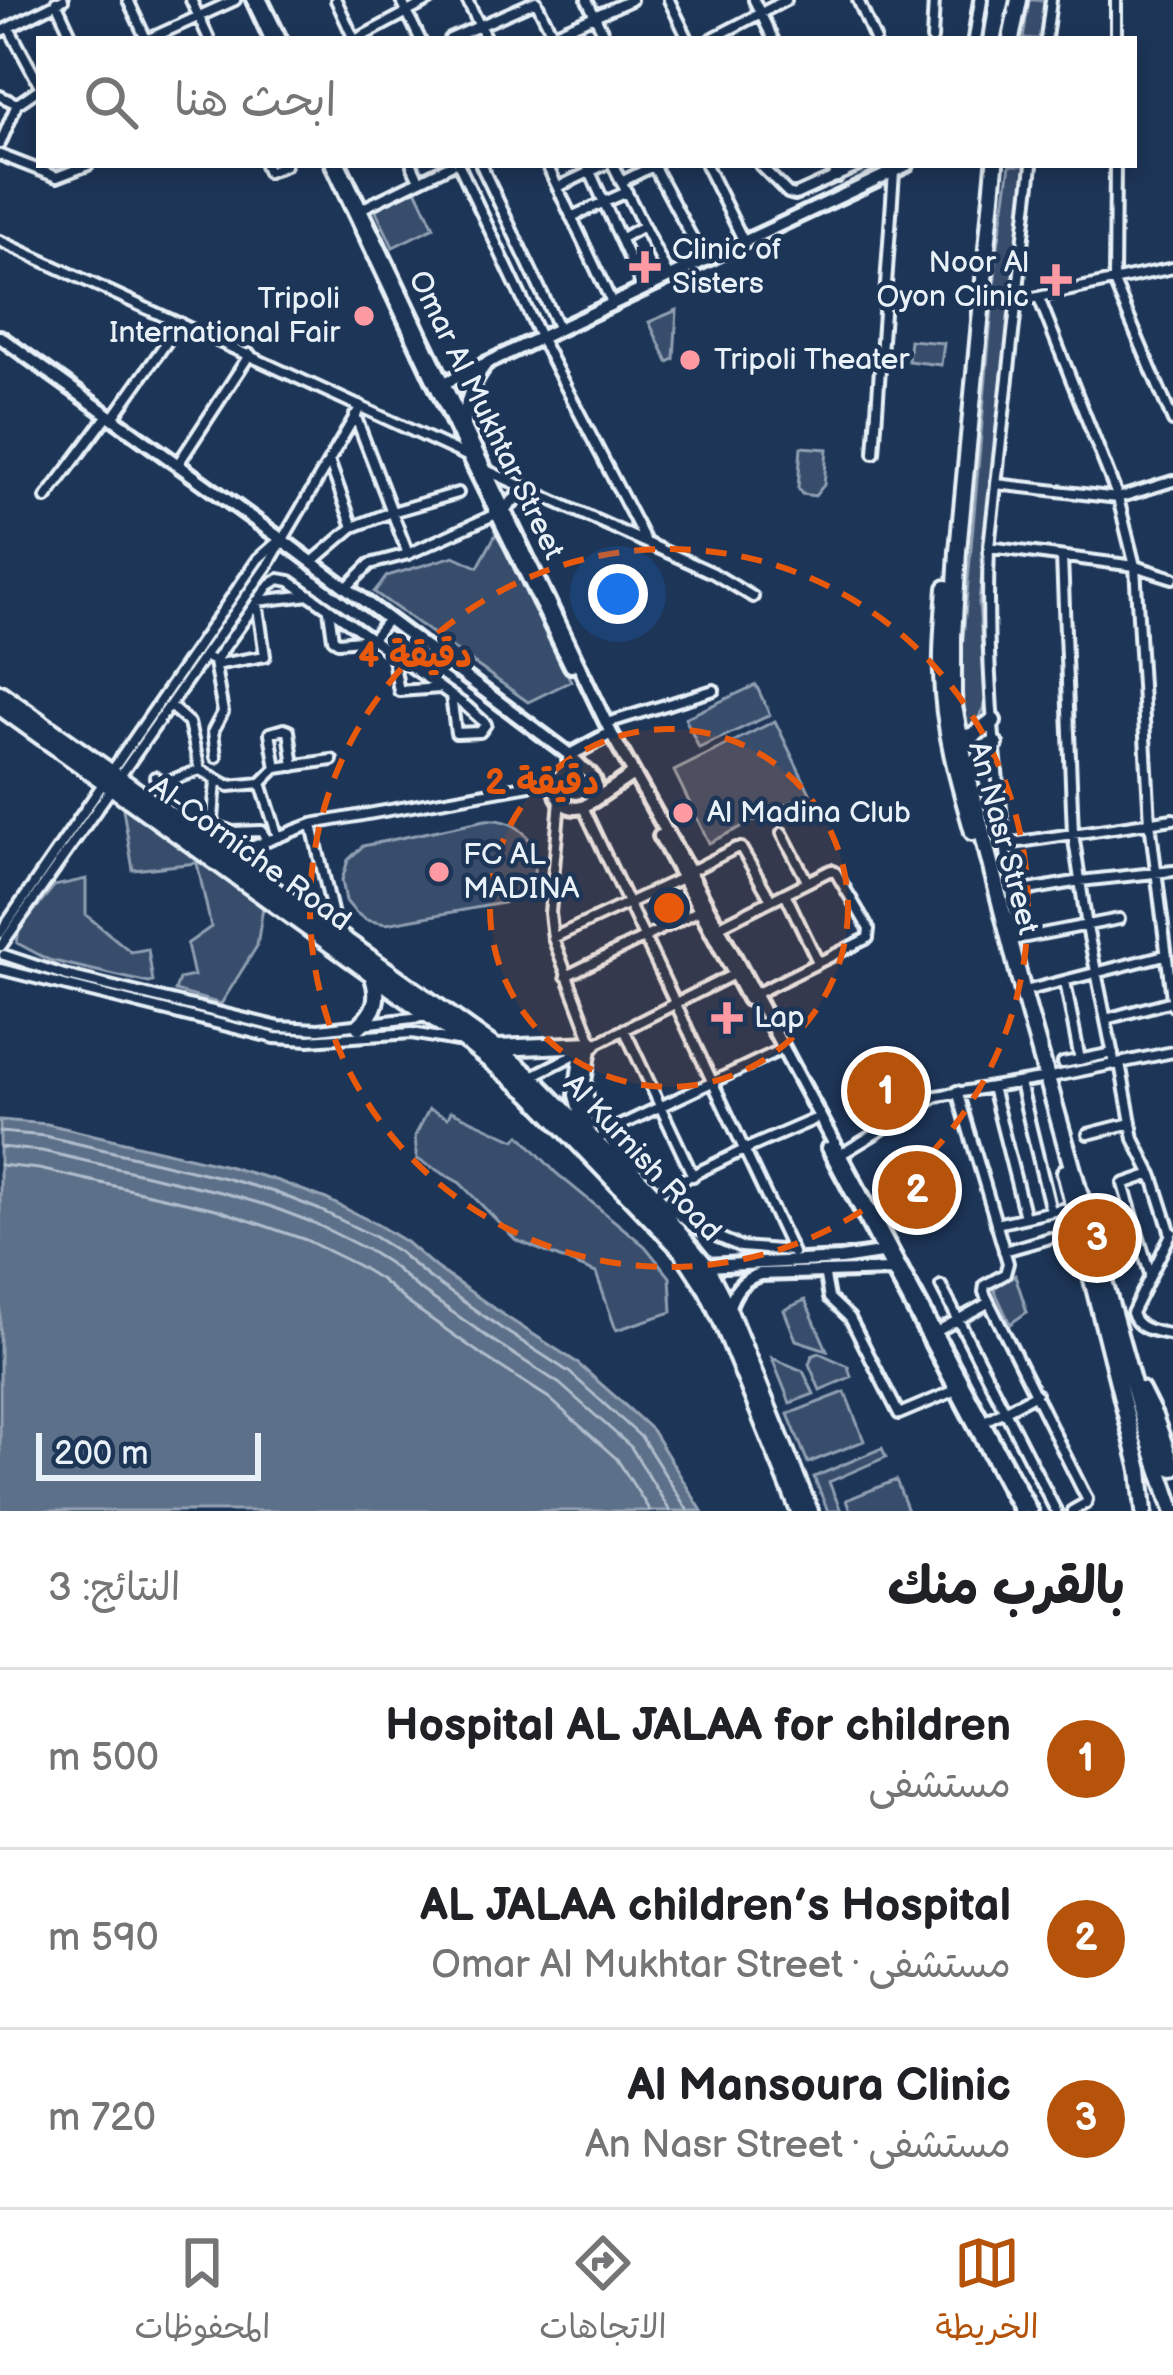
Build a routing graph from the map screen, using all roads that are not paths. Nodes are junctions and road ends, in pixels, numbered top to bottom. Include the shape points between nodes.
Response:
1 (128, 0) edge
2 (191, 0) edge
3 (235, 0) edge
4 (257, 0) edge
5 (335, 0) edge
6 (401, 0) edge
7 (430, 0) edge
8 (467, 0) edge
9 (587, 0) edge
10 (631, 0) edge
11 (670, 0) edge
12 (754, 0) edge
13 (786, 0) edge
14 (858, 0) edge
15 (934, 0) edge
16 (984, 0) edge
17 (1015, 0) edge
18 (1052, 0) edge
19 (1116, 0) edge
20 (58, 1) edge
21 (535, 1) edge
22 (406, 11) junction
23 (760, 13) junction
24 (198, 15) junction
25 (594, 16) junction
26 (478, 26) junction
27 (5, 30) edge
28 (73, 36) edge
29 (146, 36) edge
30 (153, 36) edge
31 (208, 36) edge
32 (268, 36) edge
33 (354, 36) edge
34 (361, 36) edge
35 (418, 36) edge
36 (456, 36) edge
37 (484, 36) edge
38 (550, 36) edge
39 (552, 36) edge
40 (604, 36) edge
41 (687, 36) edge
42 (717, 36) edge
43 (771, 36) edge
44 (874, 36) edge
45 (932, 36) edge
46 (978, 36) edge
47 (1009, 36) edge
48 (1046, 36) edge
49 (1116, 36) edge
50 (36, 82) edge
51 (36, 89) edge
52 (0, 96) edge
53 (17, 104) junction
54 (0, 144) edge
55 (0, 155) edge
56 (79, 168) edge
57 (337, 168) edge
58 (413, 168) edge
59 (448, 168) edge
60 (456, 168) edge
61 (482, 168) edge
62 (548, 168) edge
63 (588, 168) edge
64 (614, 168) edge
65 (648, 168) edge
66 (656, 168) edge
67 (707, 168) edge
68 (763, 168) edge
69 (833, 168) edge
70 (854, 168) edge
71 (901, 168) edge
72 (991, 168) edge
73 (991, 168) edge
74 (1032, 168) edge
75 (1115, 168) edge
76 (894, 172) junction
77 (837, 176) junction
78 (419, 180) junction
79 (621, 182) junction
80 (558, 188) junction
81 (626, 192) junction
82 (603, 201) junction
83 (357, 210) junction
84 (571, 218) junction
85 (643, 226) junction
86 (622, 238) junction
87 (0, 241) edge
88 (744, 242) junction
89 (704, 261) junction
90 (1173, 268) edge
91 (669, 278) junction
92 (1114, 282) junction
93 (644, 290) junction
94 (1039, 298) junction
95 (1016, 302) junction
96 (613, 305) junction
97 (179, 323) junction
98 (559, 330) junction
99 (0, 337) edge
100 (541, 339) junction
101 (250, 354) junction
102 (487, 364) junction
103 (439, 385) junction
104 (358, 411) junction
105 (110, 416) junction
106 (1173, 421) edge
107 (465, 428) junction
108 (874, 453) dead end
109 (469, 457) junction
110 (328, 460) junction
111 (177, 466) junction
112 (486, 470) junction
113 (1173, 481) edge
114 (997, 484) junction
115 (528, 488) junction
116 (458, 493) dead end
117 (46, 498) dead end
118 (1118, 498) junction
119 (500, 511) junction
120 (392, 512) junction
121 (352, 527) junction
122 (281, 538) junction
123 (645, 540) junction
124 (989, 547) junction
125 (408, 554) junction
126 (1062, 557) junction
127 (312, 562) junction
128 (1135, 566) junction
129 (1173, 578) edge
130 (346, 588) junction
131 (310, 595) junction
132 (753, 597) dead end
133 (257, 602) junction
134 (329, 608) junction
135 (388, 619) junction
136 (372, 639) junction
137 (392, 653) junction
138 (198, 659) junction
139 (214, 662) junction
140 (440, 688) junction
141 (714, 690) dead end
142 (483, 691) junction
143 (0, 693) edge
144 (451, 696) junction
145 (170, 706) junction
146 (0, 707) edge
147 (470, 710) junction
148 (993, 721) junction
149 (608, 731) junction
150 (959, 739) junction
151 (995, 744) junction
152 (570, 755) junction
153 (216, 757) dead end
154 (332, 760) dead end
155 (295, 766) junction
156 (276, 769) junction
157 (200, 770) junction
158 (585, 770) junction
159 (967, 773) junction
160 (562, 774) junction
161 (630, 775) junction
162 (154, 777) dead end
163 (111, 779) junction
164 (217, 781) junction
165 (261, 783) junction
166 (556, 786) junction
167 (560, 800) junction
168 (586, 805) junction
169 (1173, 819) edge
170 (1150, 822) junction
171 (312, 824) junction
172 (782, 832) dead end
173 (1073, 833) junction
174 (278, 837) junction
175 (268, 841) junction
176 (211, 843) junction
177 (1006, 844) junction
178 (1173, 871) edge
179 (1156, 873) junction
180 (686, 875) junction
181 (806, 881) junction
182 (1080, 881) junction
183 (785, 892) junction
184 (1012, 893) junction
185 (771, 900) junction
186 (627, 905) junction
187 (700, 910) junction
188 (1119, 919) dead end
189 (718, 927) junction
190 (1088, 927) junction
191 (0, 932) edge
192 (337, 935) junction
193 (553, 938) junction
194 (644, 938) junction
195 (1010, 941) junction
196 (2, 949) edge
197 (1168, 957) edge
198 (818, 962) junction
199 (0, 967) edge
200 (738, 972) junction
201 (1097, 972) junction
202 (566, 976) junction
203 (374, 977) junction
204 (1065, 981) junction
205 (1020, 993) junction
206 (754, 995) junction
207 (675, 1004) junction
208 (1173, 1004) edge
209 (435, 1013) junction
210 (226, 1015) junction
211 (1106, 1019) junction
212 (222, 1026) junction
213 (359, 1026) junction
214 (337, 1027) junction
215 (624, 1029) junction
216 (340, 1038) junction
217 (469, 1043) junction
218 (588, 1047) junction
219 (496, 1048) junction
220 (776, 1052) junction
221 (1173, 1052) edge
222 (1113, 1053) junction
223 (1080, 1060) junction
224 (1063, 1063) dead end
225 (1118, 1064) junction
226 (531, 1077) junction
227 (1045, 1079) junction
228 (713, 1082) junction
229 (1020, 1083) junction
230 (992, 1087) junction
231 (958, 1091) junction
232 (661, 1107) junction
233 (813, 1120) junction
234 (1131, 1123) junction
235 (1088, 1134) dead end
236 (596, 1138) junction
237 (746, 1149) junction
238 (840, 1155) junction
239 (1152, 1174) junction
240 (693, 1176) junction
241 (615, 1180) junction
242 (652, 1194) junction
243 (601, 1196) dead end
244 (858, 1197) junction
245 (1062, 1209) dead end
246 (1051, 1211) junction
247 (1025, 1217) junction
248 (997, 1224) junction
249 (1172, 1232) edge
250 (1050, 1238) dead end
251 (887, 1251) junction
252 (1004, 1251) junction
253 (794, 1255) junction
254 (706, 1266) junction
255 (824, 1270) junction
256 (891, 1270) junction
257 (1150, 1276) junction
258 (941, 1286) dead end
259 (988, 1303) junction
260 (728, 1309) junction
261 (958, 1320) junction
262 (932, 1334) junction
263 (1173, 1335) edge
264 (1129, 1369) junction
265 (742, 1372) junction
266 (726, 1379) dead end
267 (956, 1390) junction
268 (1036, 1394) junction
269 (1006, 1410) junction
270 (982, 1423) junction
271 (1173, 1468) edge
272 (1173, 1510) edge
273 (799, 1511) edge
274 (810, 1511) edge
275 (1020, 1511) edge
276 (1031, 1511) edge
277 (1056, 1511) edge
278 (1072, 1511) edge
279 (1144, 1511) edge

1 - 29 street
2 - 24 street
3 - 24 street
4 - 32 main road
5 - 33 street
6 - 22 street
7 - 22 street
8 - 26 street
9 - 25 street
10 - 25 street
11 - 41 street
12 - 23 street
13 - 23 street
14 - 44 street
15 - 45 street
16 - 46 main road
17 - 47 highway
18 - 48 street
19 - 49 street
20 - 27 street
20 - 28 street
21 - 26 street
21 - 38 street
22 - 34 street
22 - 35 street
23 - 42 street
23 - 43 street
24 - 30 street
24 - 31 street
25 - 39 street
25 - 40 street
26 - 36 street
26 - 37 street
27 - 50 street
51 - 53 street
52 - 53 street
53 - 54 street
55 - 56 street via 57,177
57 - 83 main road, Omar Al Mukhtar Street
58 - 78 street
59 - 78 street
60 - 100 street
61 - 98 street
62 - 80 street
63 - 80 street
63 - 82 street
64 - 79 street
65 - 79 street
66 - 89 street
67 - 88 street
68 - 77 street via 795,195
69 - 77 street
70 - 77 street
71 - 76 main road
72 - 150 highway, An Nasr Street via 952,637
73 - 195 highway, An Nasr Street via 942,674 955,772
74 - 95 street
75 - 92 street
76 - 88 main road
76 - 108 street
78 - 83 street
79 - 81 street
80 - 84 street
81 - 82 street
81 - 85 street
82 - 84 street
82 - 86 street
83 - 103 main road, Omar Al Mukhtar Street
84 - 96 street
85 - 86 street
85 - 91 street
86 - 93 street
87 - 97 street
88 - 89 main road
89 - 91 main road
90 - 92 street
91 - 93 main road
92 - 94 street
92 - 106 street
93 - 96 main road
94 - 95 street
94 - 118 street
95 - 114 street
96 - 98 main road
97 - 101 street
97 - 105 street
98 - 100 main road
99 - 105 main road
100 - 102 main road
100 - 123 street
101 - 104 street
101 - 111 street
102 - 103 main road
102 - 107 main road via 471,385
103 - 107 main road, Omar Al Mukhtar Street
103 - 109 main road, Omar Al Mukhtar Street
104 - 109 street
104 - 110 street
104 - 120 street
105 - 111 main road
105 - 117 street
107 - 112 main road, Omar Al Mukhtar Street
109 - 119 main road, Omar Al Mukhtar Street
110 - 121 street
110 - 122 street
111 - 122 main road
112 - 115 street
112 - 119 main road, Omar Al Mukhtar Street
113 - 118 street
114 - 118 street
114 - 124 street
115 - 119 main road
115 - 123 street
116 - 120 street
118 - 128 street
119 - 125 street
119 - 149 main road, Omar Al Mukhtar Street
120 - 121 street
120 - 125 street
121 - 127 street
122 - 127 main road
122 - 138 street via 258,559
123 - 132 street
124 - 126 street
124 - 148 street
125 - 130 street via 370,564
126 - 128 street
126 - 173 street
127 - 130 main road
128 - 129 street
128 - 170 street
130 - 135 main road
131 - 133 street
131 - 133 street via 279,580
131 - 134 street
133 - 139 street
133 - 139 street via 265,656
134 - 136 street
134 - 136 street via 335,641
135 - 136 street
135 - 142 main road
136 - 137 street
137 - 140 street
137 - 140 street via 399,691
138 - 139 street
138 - 145 street
138 - 163 street
139 - 153 street via 223,712 213,731
140 - 144 street
141 - 149 street
142 - 147 street
142 - 152 main road
143 - 163 highway, Al-Corniche Road
144 - 147 street
144 - 147 street via 456,733 484,728
145 - 157 street via 189,723
145 - 163 street
146 - 163 highway, Al-Corniche Road
148 - 150 highway
148 - 151 street
149 - 152 main road
149 - 161 main road, Omar Al Mukhtar Street
150 - 159 highway, An Nasr Street
151 - 159 highway
151 - 177 street
152 - 158 main road
152 - 160 main road
154 - 155 street
155 - 156 street
155 - 156 street via 284,729 270,733
156 - 165 street
157 - 162 street via 160,784
157 - 164 street
158 - 160 main road
158 - 168 main road via 596,785
159 - 195 highway, An Nasr Street
160 - 166 main road
161 - 168 main road
161 - 180 main road, Omar Al Mukhtar Street
163 - 176 highway, Al-Corniche Road
163 - 191 street
163 - 196 street
163 - 203 highway, Al-Corniche Road
164 - 165 street
164 - 175 street via 216,826 261,831
165 - 174 street
166 - 167 main road
166 - 171 street
167 - 168 main road
167 - 193 street
168 - 186 street
169 - 170 street
170 - 173 street
170 - 179 street
171 - 174 street
171 - 192 street
172 - 181 street
173 - 177 street
173 - 182 street
174 - 175 street
175 - 176 street via 241,849
176 - 192 highway, Al-Corniche Road
177 - 184 street
178 - 179 street
179 - 182 street
179 - 197 street
180 - 185 street via 741,848
180 - 186 street
180 - 187 main road, Omar Al Mukhtar Street
180 - 189 main road, Omar Al Mukhtar Street
181 - 183 street
181 - 198 street via 836,873 869,929 868,938
182 - 184 street
182 - 190 street
183 - 185 street
183 - 198 street
184 - 195 street
185 - 189 street
186 - 193 street
186 - 194 street
187 - 194 street
187 - 200 main road, Omar Al Mukhtar Street
188 - 190 street
189 - 200 main road, Omar Al Mukhtar Street
190 - 195 street
190 - 201 street
192 - 209 highway, Al-Corniche Road
193 - 202 street
194 - 202 street
194 - 207 street
195 - 205 highway, An Nasr Street
196 - 199 street
196 - 210 street via 64,975
197 - 201 street
197 - 208 street
198 - 206 street
199 - 212 street
200 - 206 main road, Omar Al Mukhtar Street
200 - 207 street
200 - 220 main road, Omar Al Mukhtar Street
201 - 204 street
201 - 211 street
202 - 218 street
203 - 209 highway, Al-Corniche Road
203 - 213 highway via 376,1004
204 - 205 street
204 - 223 street
205 - 227 highway, An Nasr Street
206 - 238 main road, Omar Al Mukhtar Street
207 - 215 street
207 - 228 street
208 - 211 street
209 - 213 street
209 - 217 highway, Al-Corniche Road
209 - 219 highway, Al Kurnish Road
210 - 212 street
210 - 214 street via 279,1027
211 - 222 street
212 - 216 street via 274,1038
213 - 214 street
214 - 216 street
215 - 218 street
215 - 232 street
216 - 217 street via 412,1033
217 - 241 highway, Al Kurnish Road
218 - 219 highway
218 - 226 street
218 - 236 highway via 577,1095
219 - 226 highway, Al Kurnish Road
220 - 228 street
220 - 233 main road, Omar Al Mukhtar Street
221 - 225 street
222 - 223 street
222 - 225 street
223 - 224 street
225 - 227 street
225 - 234 street
226 - 236 highway, Al Kurnish Road
227 - 229 street
227 - 264 highway, An Nasr Street
227 - 279 highway, An Nasr Street
228 - 232 street
228 - 237 street
229 - 230 street
229 - 246 street
230 - 231 street
230 - 247 street
231 - 238 street
231 - 248 street
232 - 236 street
232 - 240 street
233 - 237 street
233 - 244 main road, Omar Al Mukhtar Street
234 - 235 street
234 - 239 street
236 - 242 highway, Al Kurnish Road
237 - 240 street
237 - 253 street
238 - 244 main road, Omar Al Mukhtar Street
239 - 249 street
239 - 257 street via 1123,1184
240 - 242 street
241 - 243 highway
241 - 265 highway, Al Kurnish Road via 694,1269
242 - 253 street via 727,1243
242 - 254 highway, Al Kurnish Road
244 - 251 main road, Omar Al Mukhtar Street
245 - 246 street
246 - 247 street
247 - 248 street
248 - 252 street
249 - 257 street
250 - 252 street
251 - 253 main road
251 - 256 main road, Omar Al Mukhtar Street
251 - 262 main road, Omar Al Mukhtar Street
252 - 259 street via 1007,1270 984,1287
253 - 254 main road
254 - 260 highway, Al Kurnish Road
255 - 256 main road
255 - 260 main road via 752,1277
255 - 267 street via 829,1298 850,1318 896,1412
256 - 262 main road, Omar Al Mukhtar Street
257 - 263 street via 1133,1318
258 - 261 street
259 - 261 street
259 - 268 street
260 - 274 highway, Al Kurnish Road
261 - 262 street
261 - 269 street
262 - 267 main road, Omar Al Mukhtar Street
262 - 270 main road, Omar Al Mukhtar Street
264 - 271 highway
264 - 272 highway
265 - 266 highway
265 - 273 highway, Al Kurnish Road
267 - 275 main road, Omar Al Mukhtar Street
268 - 269 street
268 - 278 street via 1087,1499
269 - 270 street
269 - 277 street
270 - 276 main road, Omar Al Mukhtar Street

